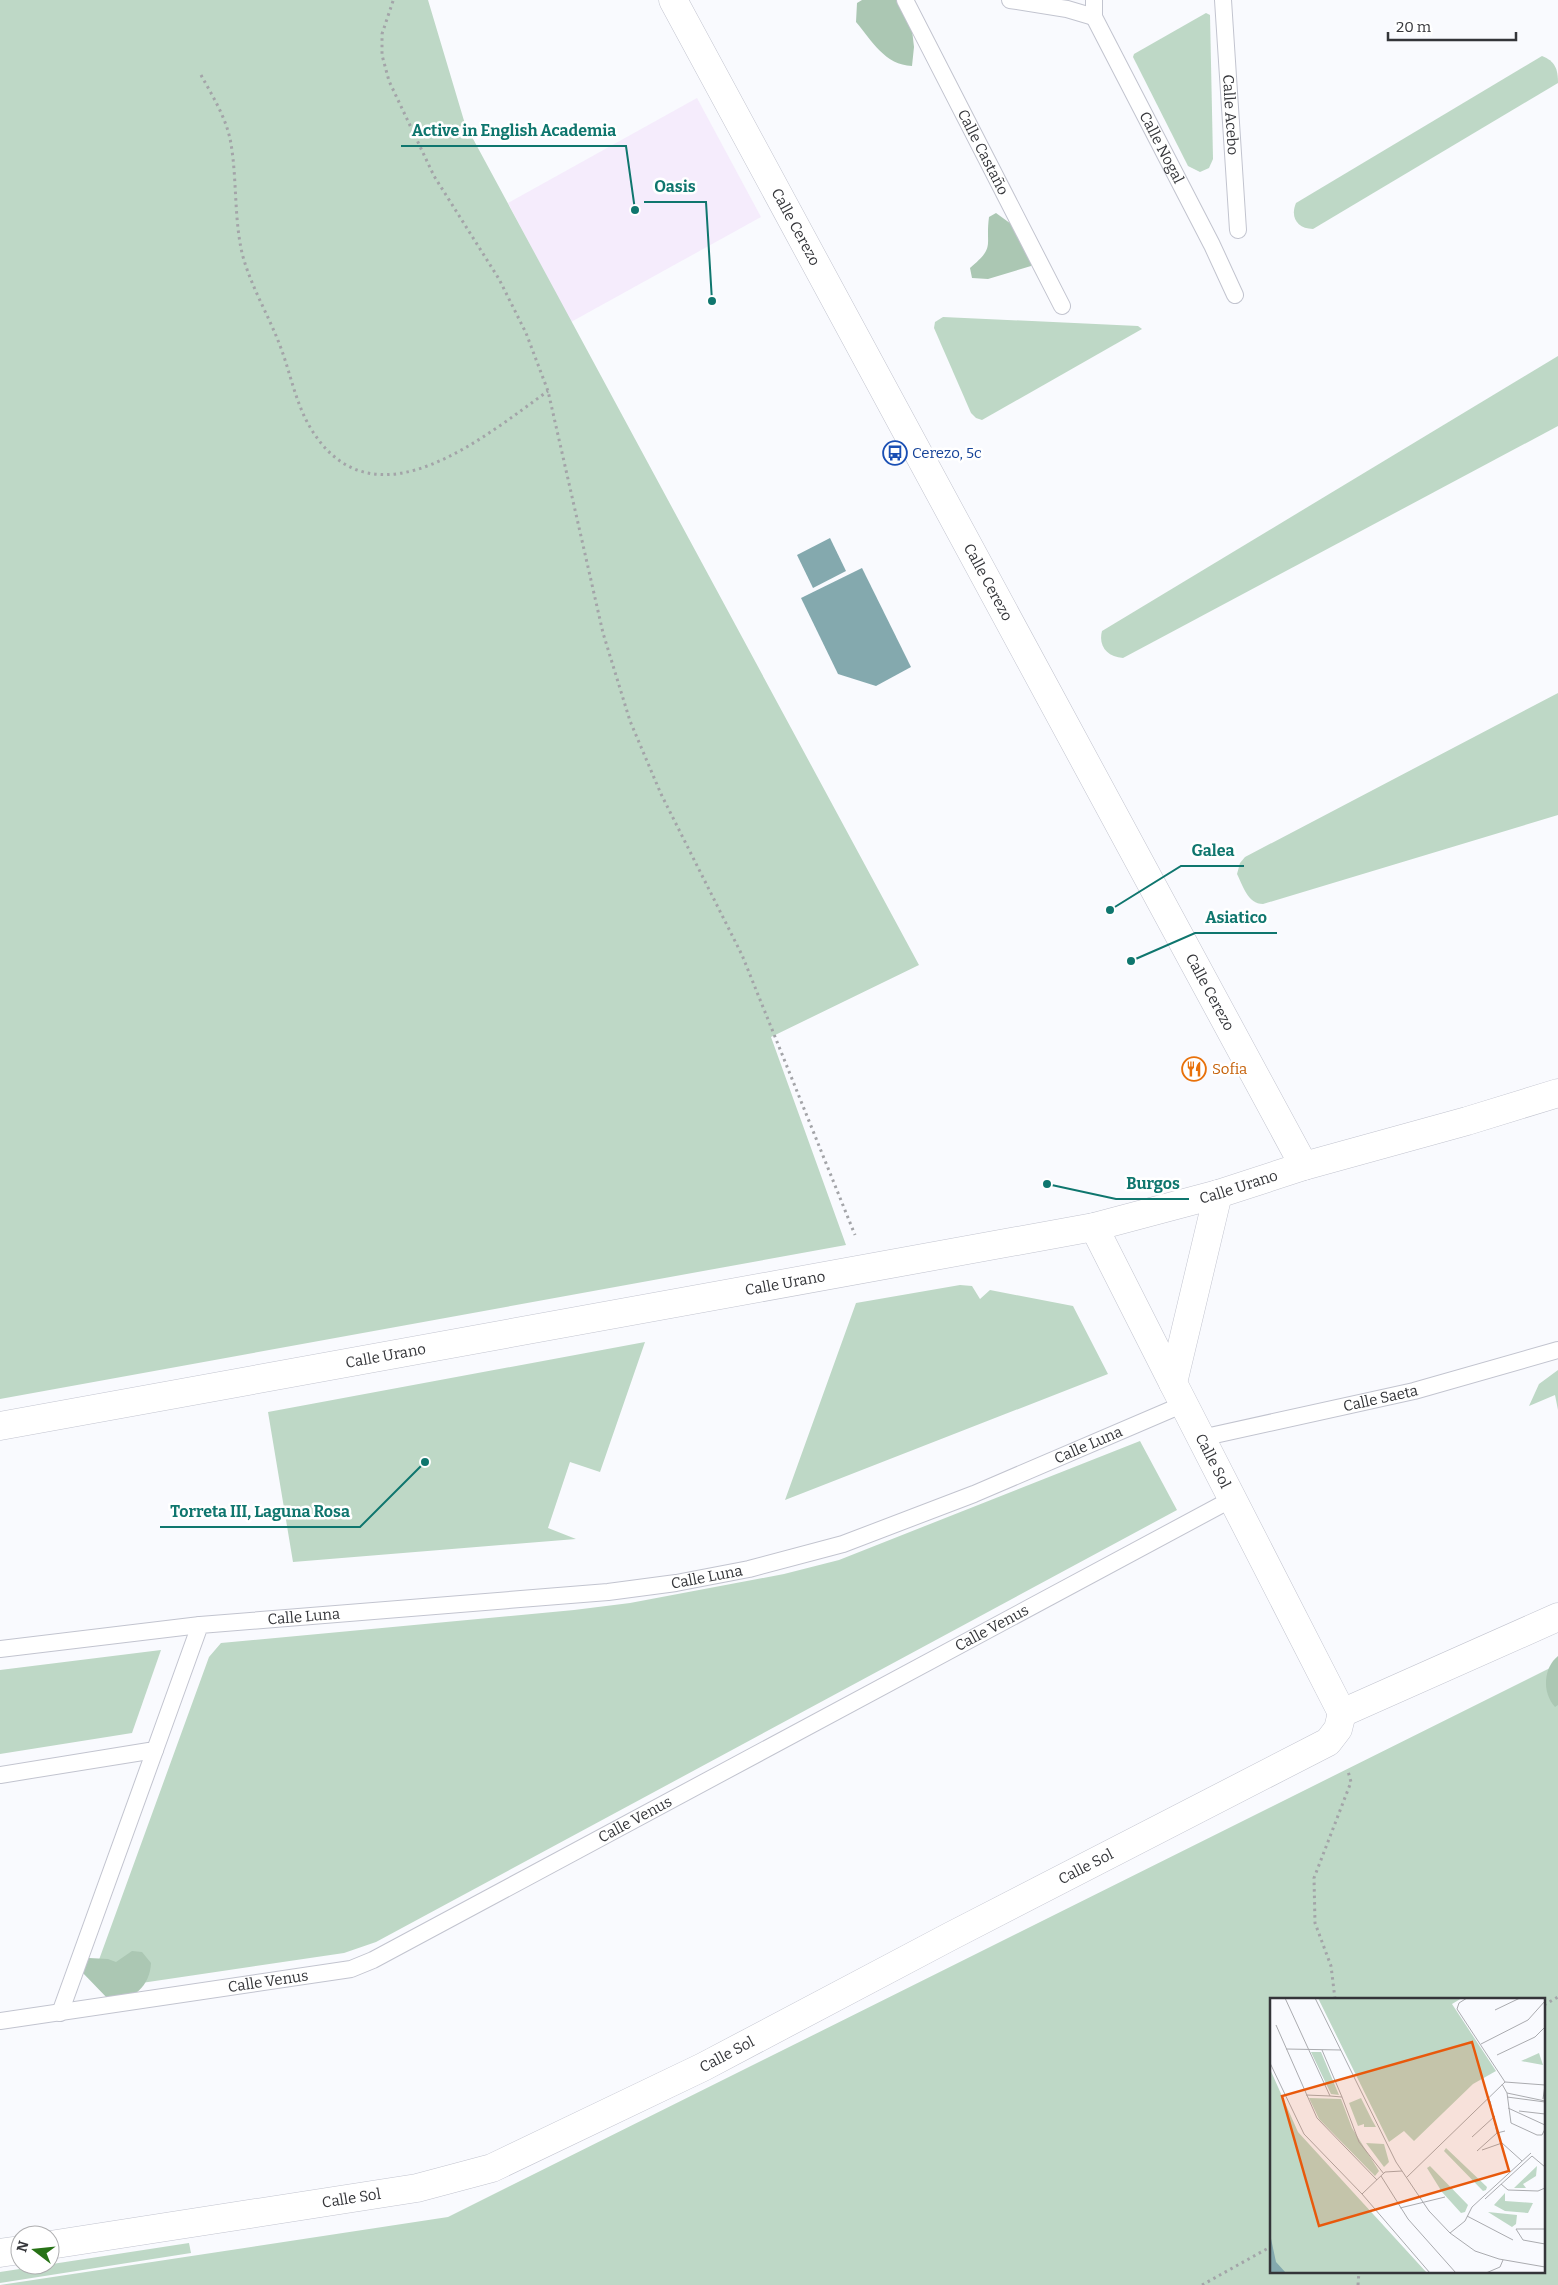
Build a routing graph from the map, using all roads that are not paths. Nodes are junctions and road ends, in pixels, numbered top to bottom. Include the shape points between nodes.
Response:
1 (673, 0) edge
2 (905, 0) edge
3 (1010, 0) edge
4 (1094, 0) edge
5 (1224, 0) edge
6 (1094, 17) junction
7 (1238, 230) dead end
8 (1234, 295) dead end
9 (1062, 306) dead end
10 (1558, 1093) edge
11 (1304, 1166) junction
12 (1218, 1194) junction
13 (1094, 1227) junction
14 (1558, 1350) edge
15 (1179, 1394) junction
16 (0, 1426) edge
17 (1202, 1438) junction
18 (1232, 1499) junction
19 (1558, 1618) edge
20 (200, 1625) junction
21 (0, 1649) edge
22 (1340, 1721) junction
23 (155, 1750) junction
24 (0, 1775) edge
25 (60, 2013) junction
26 (0, 2021) edge
27 (60, 2243) edge

1 - 11 street, Calle Cerezo
2 - 9 lane, Calle Castaño
3 - 6 lane
4 - 6 lane, Calle Nogal
5 - 7 lane, Calle Acebo
6 - 8 lane, Calle Nogal via 1212,245
10 - 11 street, Calle Urano
11 - 12 street, Calle Urano
12 - 13 street, Calle Urano
12 - 15 street
13 - 15 street, Calle Sol
13 - 16 street, Calle Urano
14 - 17 lane, Calle Saeta via 1414,1391
15 - 17 street, Calle Sol
15 - 20 lane, Calle Luna via 974,1494 852,1541 749,1569 608,1592
17 - 18 street, Calle Sol
18 - 22 street, Calle Sol
18 - 25 lane, Calle Venus via 373,1960 351,1969
19 - 22 street, Calle Sol
20 - 21 lane, Calle Luna
20 - 23 lane
22 - 27 street, Calle Sol via 1328,1742 703,2067 492,2168 417,2188
23 - 24 lane
23 - 25 lane
25 - 26 lane, Calle Venus

